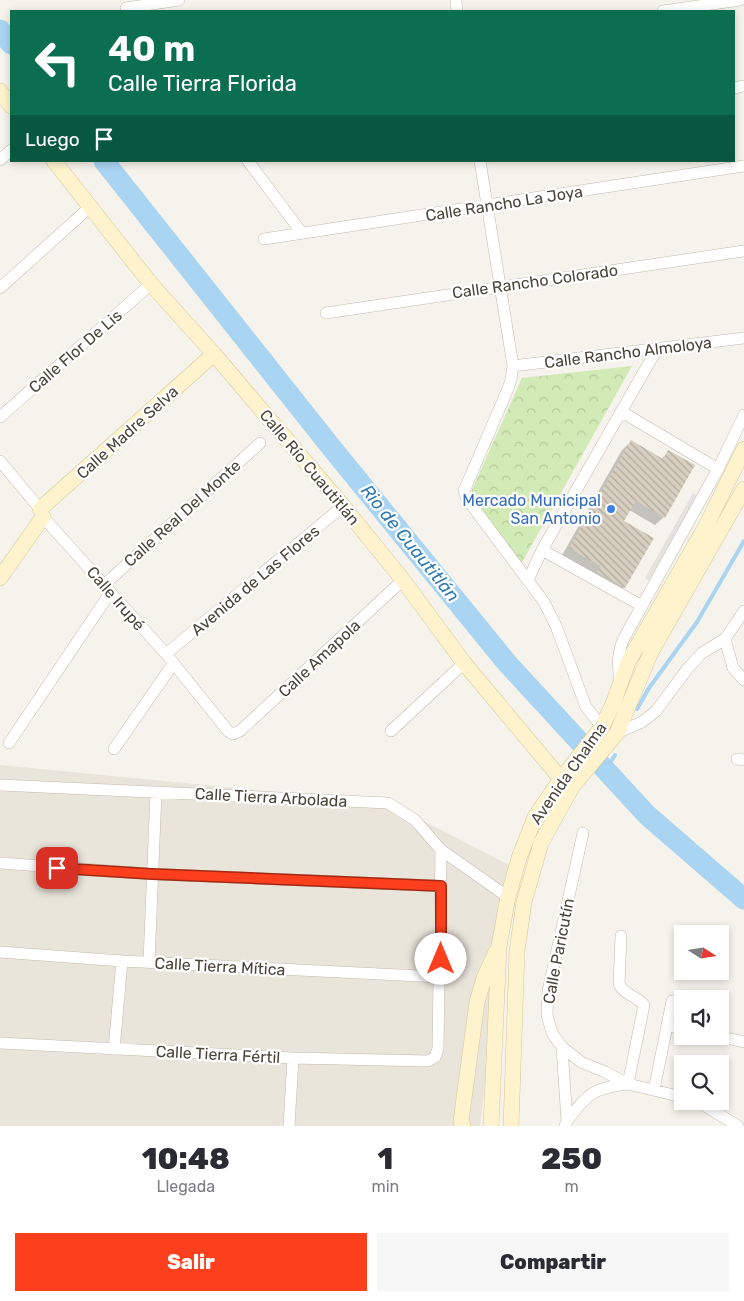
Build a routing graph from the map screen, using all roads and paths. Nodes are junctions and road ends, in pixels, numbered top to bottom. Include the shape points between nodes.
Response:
1 (179, 0) edge
2 (740, 0) edge
3 (125, 6) edge
4 (670, 10) edge
5 (0, 91) edge
6 (10, 105) edge
7 (10, 151) edge
8 (0, 160) edge
9 (55, 162) edge
10 (249, 162) edge
11 (480, 162) edge
12 (744, 166) edge
13 (488, 206) junction
14 (90, 207) junction
15 (302, 233) junction
16 (264, 239) dead end
17 (744, 251) edge
18 (151, 284) junction
19 (499, 287) junction
20 (0, 288) edge
21 (326, 312) dead end
22 (744, 338) edge
23 (657, 349) junction
24 (214, 354) junction
25 (513, 366) junction
26 (622, 412) junction
27 (744, 415) edge
28 (0, 417) edge
29 (260, 443) dead end
30 (744, 449) edge
31 (0, 461) edge
32 (718, 469) junction
33 (744, 489) edge
34 (343, 506) junction
35 (42, 513) junction
36 (542, 550) junction
37 (3, 568) edge
38 (403, 580) junction
39 (528, 580) junction
40 (108, 588) junction
41 (642, 606) junction
42 (744, 611) edge
43 (725, 639) junction
44 (170, 659) junction
45 (464, 663) junction
46 (744, 680) edge
47 (620, 684) junction
48 (602, 728) junction
49 (391, 731) dead end
50 (622, 731) junction
51 (233, 734) joint
52 (9, 743) dead end
53 (597, 746) junction
54 (114, 749) dead end
55 (586, 759) junction
56 (561, 778) junction
57 (0, 785) edge
58 (156, 792) junction
59 (582, 833) dead end
60 (441, 850) junction
61 (0, 863) edge
62 (152, 874) junction
63 (441, 886) junction
64 (508, 896) junction
65 (621, 936) dead end
66 (499, 946) junction
67 (0, 952) edge
68 (122, 961) junction
69 (150, 962) junction
70 (440, 978) junction
71 (672, 1001) dead end
72 (667, 1025) junction
73 (674, 1027) edge
74 (729, 1039) edge
75 (744, 1042) edge
76 (0, 1043) edge
77 (562, 1047) junction
78 (114, 1049) junction
79 (293, 1058) junction
80 (628, 1084) junction
81 (654, 1090) junction
82 (674, 1095) edge
83 (712, 1110) edge
84 (566, 1124) edge
85 (289, 1126) edge
86 (463, 1126) edge
87 (491, 1126) edge
88 (511, 1126) edge
89 (738, 1126) edge

1 - 3 street
2 - 4 street
5 - 6 main road
7 - 8 street
9 - 14 main road, Calle Río Cuautitlán
10 - 15 street
11 - 13 street
12 - 13 street, Calle Rancho La Joya
13 - 15 street, Calle Rancho La Joya
13 - 19 street
14 - 18 main road, Calle Río Cuautitlán
14 - 20 street
15 - 16 street, Calle Rancho La Joya
17 - 19 street, Calle Rancho Colorado
18 - 24 main road, Calle Río Cuautitlán
18 - 28 street, Calle Flor De Lis
19 - 21 street, Calle Rancho Colorado
19 - 25 street
22 - 23 street, Calle Rancho Almoloya
23 - 25 street, Calle Rancho Almoloya
23 - 26 street
24 - 34 main road, Calle Río Cuautitlán
24 - 35 main road, Calle Madre Selva
25 - 39 street via 504,400 464,491
26 - 32 street
26 - 36 street
27 - 32 street
29 - 40 street, Calle Real Del Monte
30 - 47 main road, Avenida Chalma via 706,526 628,662
31 - 35 street, Calle Irupé
32 - 41 street
33 - 50 main road, Avenida Chalma via 651,652
34 - 38 main road, Calle Río Cuautitlán
34 - 44 street, Avenida de Las Flores
35 - 37 main road, Calle Madre Selva
35 - 40 street, Calle Irupé
36 - 39 street
36 - 41 street
38 - 45 main road, Calle Río Cuautitlán
38 - 51 street, Calle Amapola
39 - 48 street via 556,626 586,707
40 - 44 street, Calle Irupé
40 - 52 street, Calle Real Del Monte
41 - 47 street via 618,654
42 - 43 street
43 - 46 street via 733,668
43 - 50 street via 702,653 656,711
44 - 51 street, Calle Irupé
44 - 54 street, Avenida de Las Flores
45 - 49 street
45 - 56 main road, Calle Río Cuautitlán
47 - 48 main road, Avenida Chalma
48 - 53 main road, Avenida Chalma
50 - 53 main road, Avenida Chalma
53 - 55 main road, Avenida Chalma
55 - 56 main road, Avenida Chalma
55 - 88 main road, Avenida Chalma via 541,843 524,902 517,952
56 - 64 main road, Avenida Chalma via 534,817
57 - 58 street, Calle Tierra Arbolada
58 - 60 street, Calle Tierra Arbolada via 388,803 415,820
58 - 62 street
59 - 77 street, Calle Paricutín via 548,990 547,1015 552,1033
60 - 63 street
60 - 64 street, Calle Tierra Arbolada
61 - 62 street
62 - 63 street
62 - 69 street
63 - 70 street
64 - 66 main road, Avenida Chalma
65 - 80 street via 619,984 622,990 644,1005
66 - 86 main road via 477,1002 461,1121
66 - 87 main road, Avenida Chalma
67 - 68 street, Calle Tierra Mítica
68 - 69 street, Calle Tierra Mítica
68 - 78 street
69 - 70 street, Calle Tierra Mítica
70 - 79 street, Calle Tierra Fértil via 438,1049 435,1057 428,1061
71 - 72 street
72 - 73 street
72 - 81 street
74 - 75 street
76 - 78 street, Calle Tierra Fértil
77 - 80 street via 581,1062
77 - 84 street, Calle Paricutín
78 - 79 street, Calle Tierra Fértil
79 - 85 street
80 - 81 street
80 - 84 street via 595,1090
81 - 82 street
83 - 89 street

